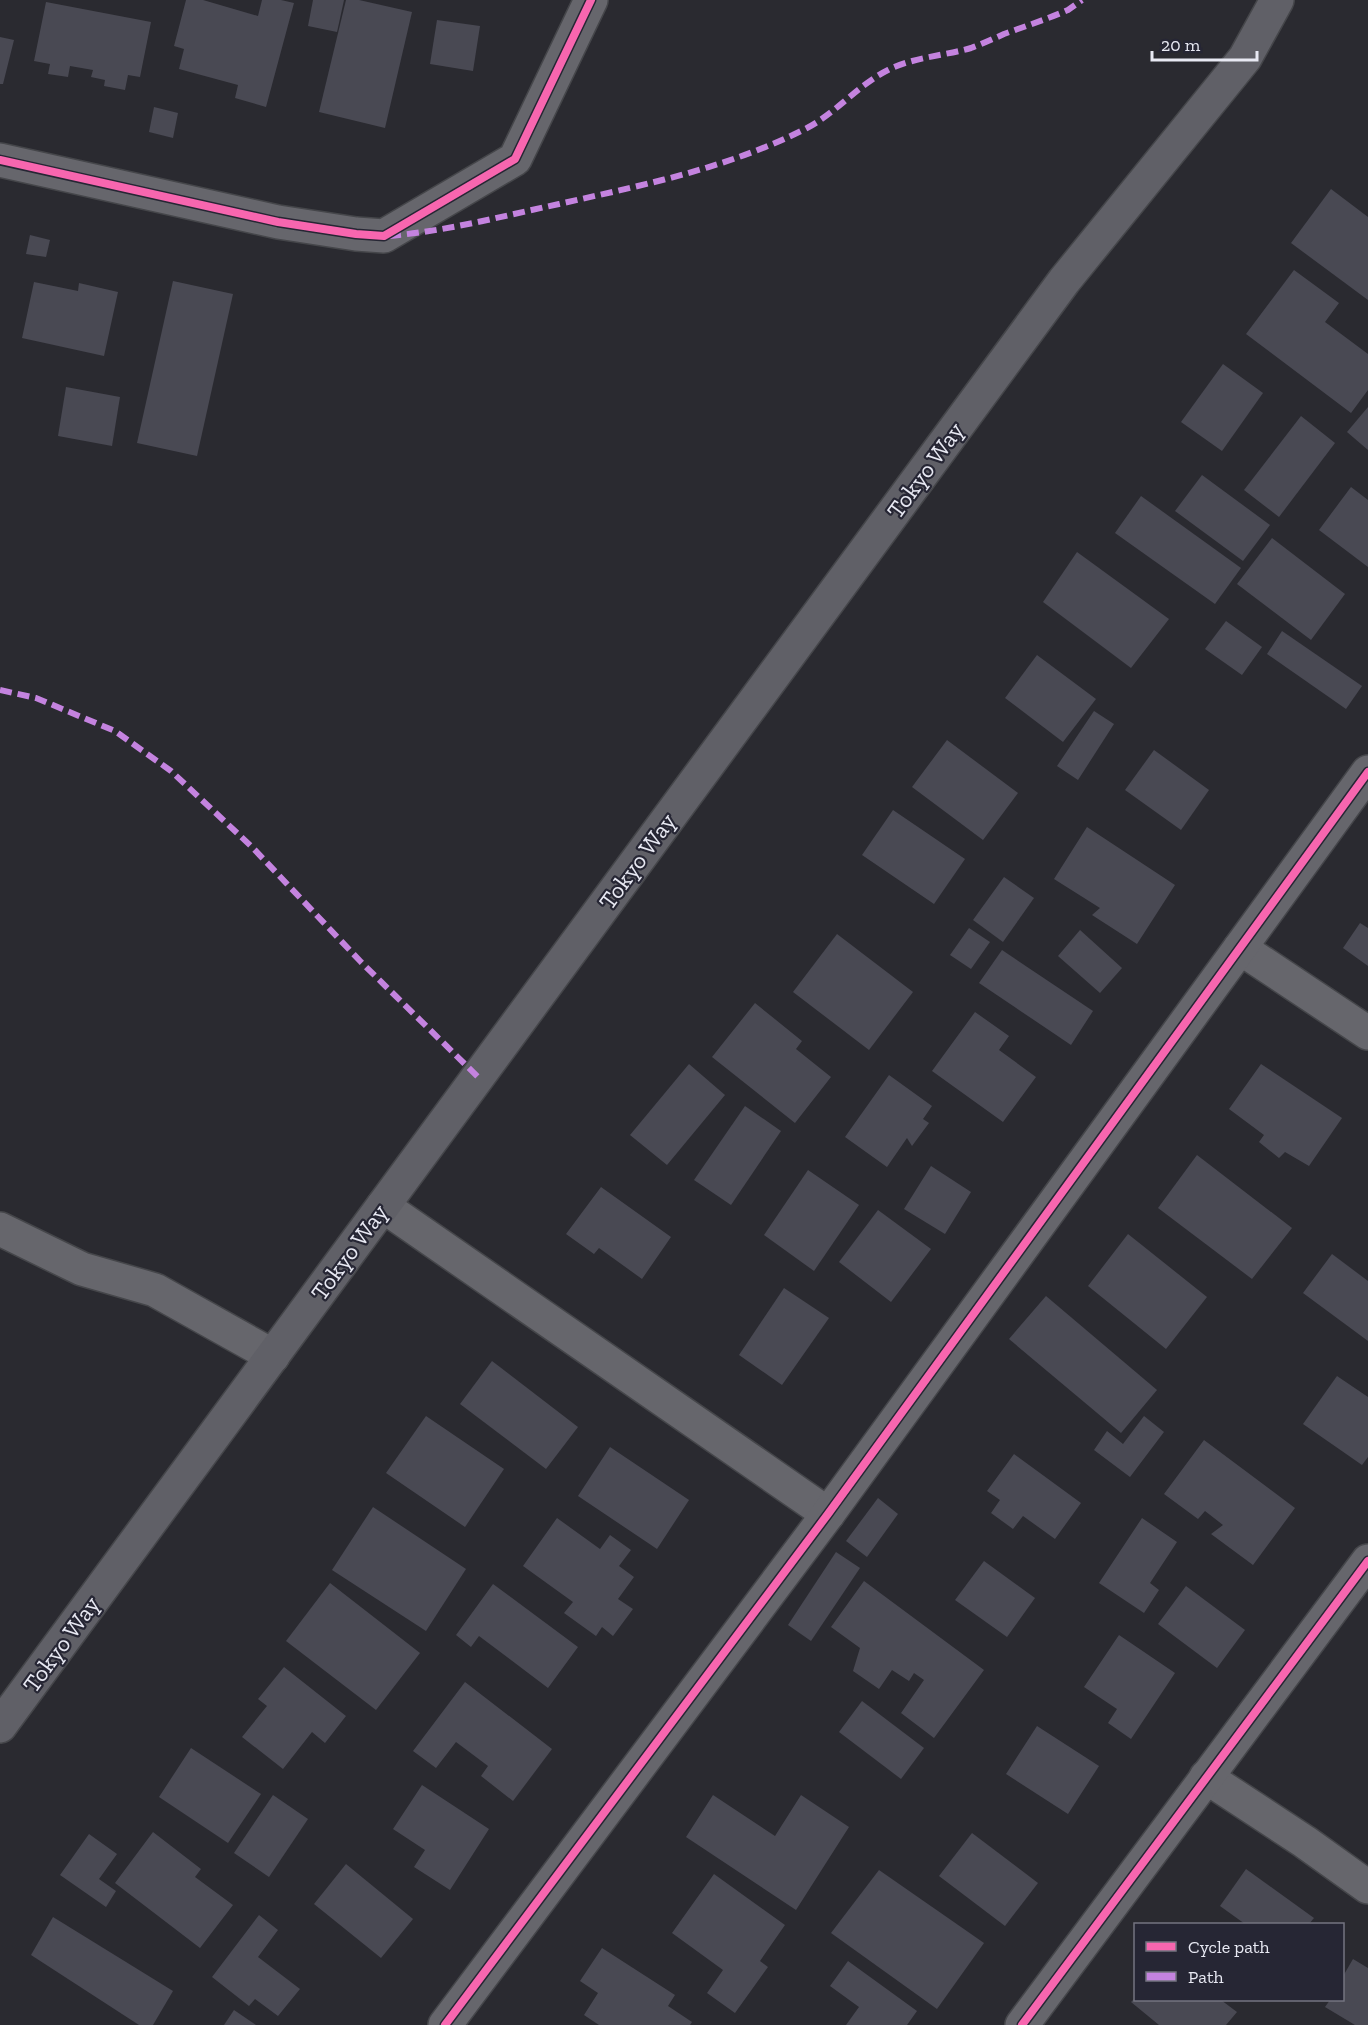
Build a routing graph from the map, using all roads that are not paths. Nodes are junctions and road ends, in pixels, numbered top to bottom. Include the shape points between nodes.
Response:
1 (591, 0) edge
2 (1277, 0) edge
3 (0, 160) edge
4 (1368, 772) edge
5 (1240, 948) junction
6 (1368, 1033) edge
7 (383, 1206) junction
8 (0, 1229) edge
9 (273, 1356) junction
10 (828, 1514) junction
11 (1368, 1561) edge
12 (0, 1726) edge
13 (1206, 1777) junction
14 (1368, 1887) edge
15 (457, 2021) edge
16 (1022, 2025) edge

1 - 3 street via 515,159 384,236 278,222
2 - 7 main road, Tokyo Way via 1245,58 1064,281
4 - 5 street
5 - 6 street
5 - 10 street
7 - 9 main road, Tokyo Way
7 - 10 street
8 - 9 street via 82,1269 155,1290
9 - 12 main road, Tokyo Way
10 - 15 street
11 - 13 street
13 - 14 street
13 - 16 street

